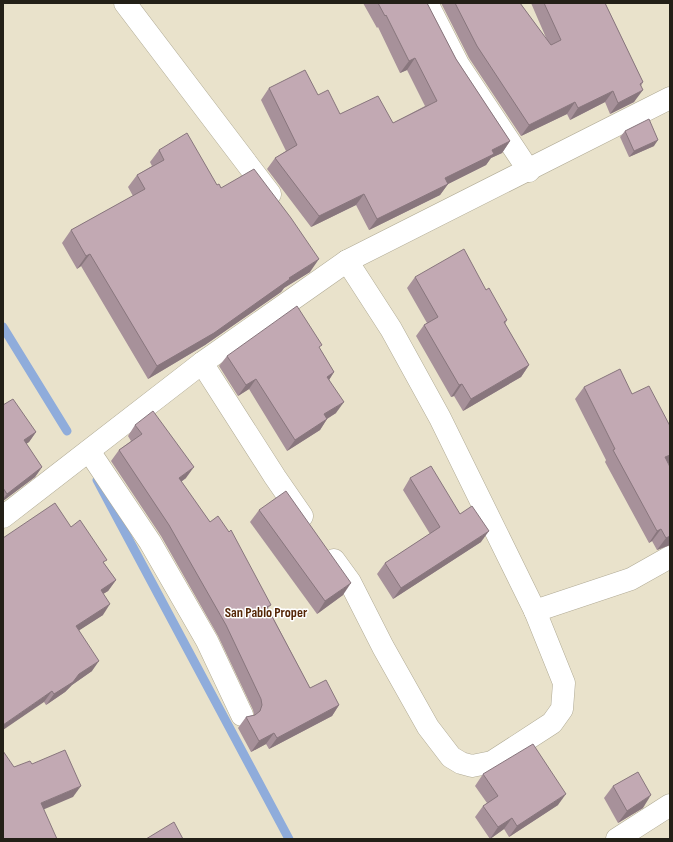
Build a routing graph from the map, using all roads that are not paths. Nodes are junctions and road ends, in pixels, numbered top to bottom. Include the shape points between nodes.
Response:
1 (125, 3) edge
2 (427, 3) edge
3 (670, 98) edge
4 (529, 171) junction
5 (283, 211) edge
6 (314, 256) edge
7 (347, 261) junction
8 (327, 275) junction
9 (202, 363) junction
10 (89, 451) junction
11 (3, 518) edge
12 (670, 557) edge
13 (535, 611) junction
14 (242, 715) dead end
15 (670, 805) edge
16 (617, 839) edge

1 - 5 street
2 - 4 street via 458,64
3 - 4 street
4 - 7 street
6 - 8 street
7 - 8 street
7 - 13 street via 391,329 440,418
8 - 9 street
9 - 10 street
9 - 13 street via 275,477 350,582 428,726 451,757 461,763 472,766 492,762 552,723 562,709 564,683
10 - 11 street
10 - 14 street via 150,542 207,641
12 - 13 street via 631,579
15 - 16 street

